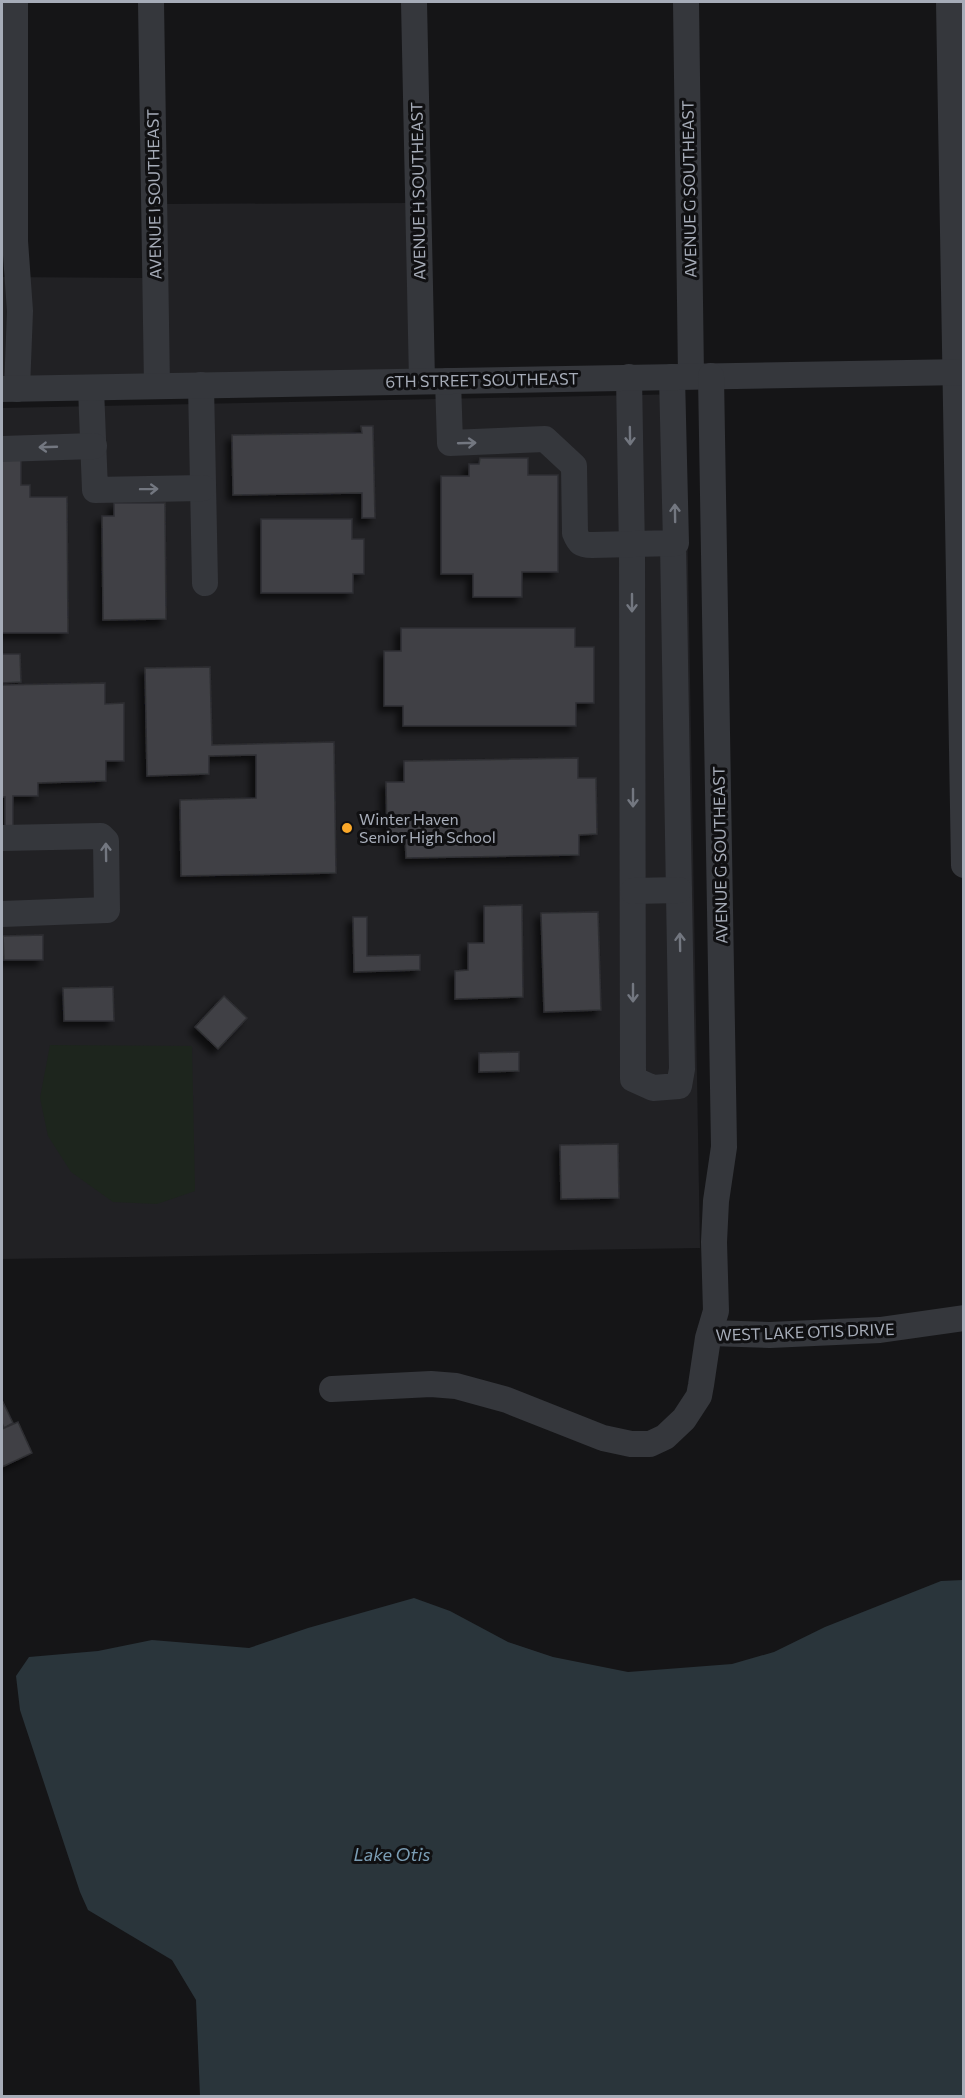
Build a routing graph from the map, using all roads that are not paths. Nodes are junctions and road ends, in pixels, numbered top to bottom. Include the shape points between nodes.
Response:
1 (15, 2) edge
2 (151, 2) edge
3 (414, 2) edge
4 (686, 2) edge
5 (949, 2) edge
6 (960, 372) edge
7 (691, 376) junction
8 (629, 377) junction
9 (422, 381) junction
10 (448, 381) junction
11 (201, 385) junction
12 (157, 386) junction
13 (91, 388) junction
14 (9, 389) edge
15 (94, 446) junction
16 (2, 449) edge
17 (203, 488) junction
18 (673, 543) junction
19 (632, 544) junction
20 (205, 583) dead end
21 (2, 838) edge
22 (963, 866) edge
23 (679, 890) junction
24 (633, 891) junction
25 (2, 914) edge
26 (963, 1318) edge
27 (710, 1333) junction
28 (332, 1389) dead end

1 - 14 street via 15,241 20,311
2 - 12 street, AVENUE I SOUTHEAST
3 - 9 street, AVENUE H SOUTHEAST
4 - 7 street, AVENUE G SOUTHEAST
5 - 6 street
6 - 7 street, 6TH STREET SOUTHEAST
6 - 22 street
7 - 8 street, 6TH STREET SOUTHEAST
18 -> 7 street
7 - 27 street, AVENUE G SOUTHEAST via 724,1093 724,1147 714,1242 716,1311
8 - 10 street, 6TH STREET SOUTHEAST
8 -> 19 street
9 - 10 street, 6TH STREET SOUTHEAST
9 - 11 street, 6TH STREET SOUTHEAST
10 -> 19 street via 450,443 545,439 574,466 578,542
11 - 12 street, 6TH STREET SOUTHEAST
11 - 17 street
12 - 13 street, 6TH STREET SOUTHEAST
13 - 14 street, 6TH STREET SOUTHEAST
13 - 15 street
15 -> 16 street
15 -> 17 street via 95,490
17 - 20 street
18 - 19 street
18 - 23 street
19 -> 24 street
25 -> 21 street via 108,910 106,841 101,836
23 - 24 street
24 -> 23 street via 633,1079 653,1088 672,1088 679,1086 682,1069
26 - 27 street, WEST LAKE OTIS DRIVE via 880,1330 770,1335
27 - 28 street, WEST LAKE OTIS DRIVE via 699,1396 684,1419 665,1437 650,1444 603,1438 507,1400 456,1386

